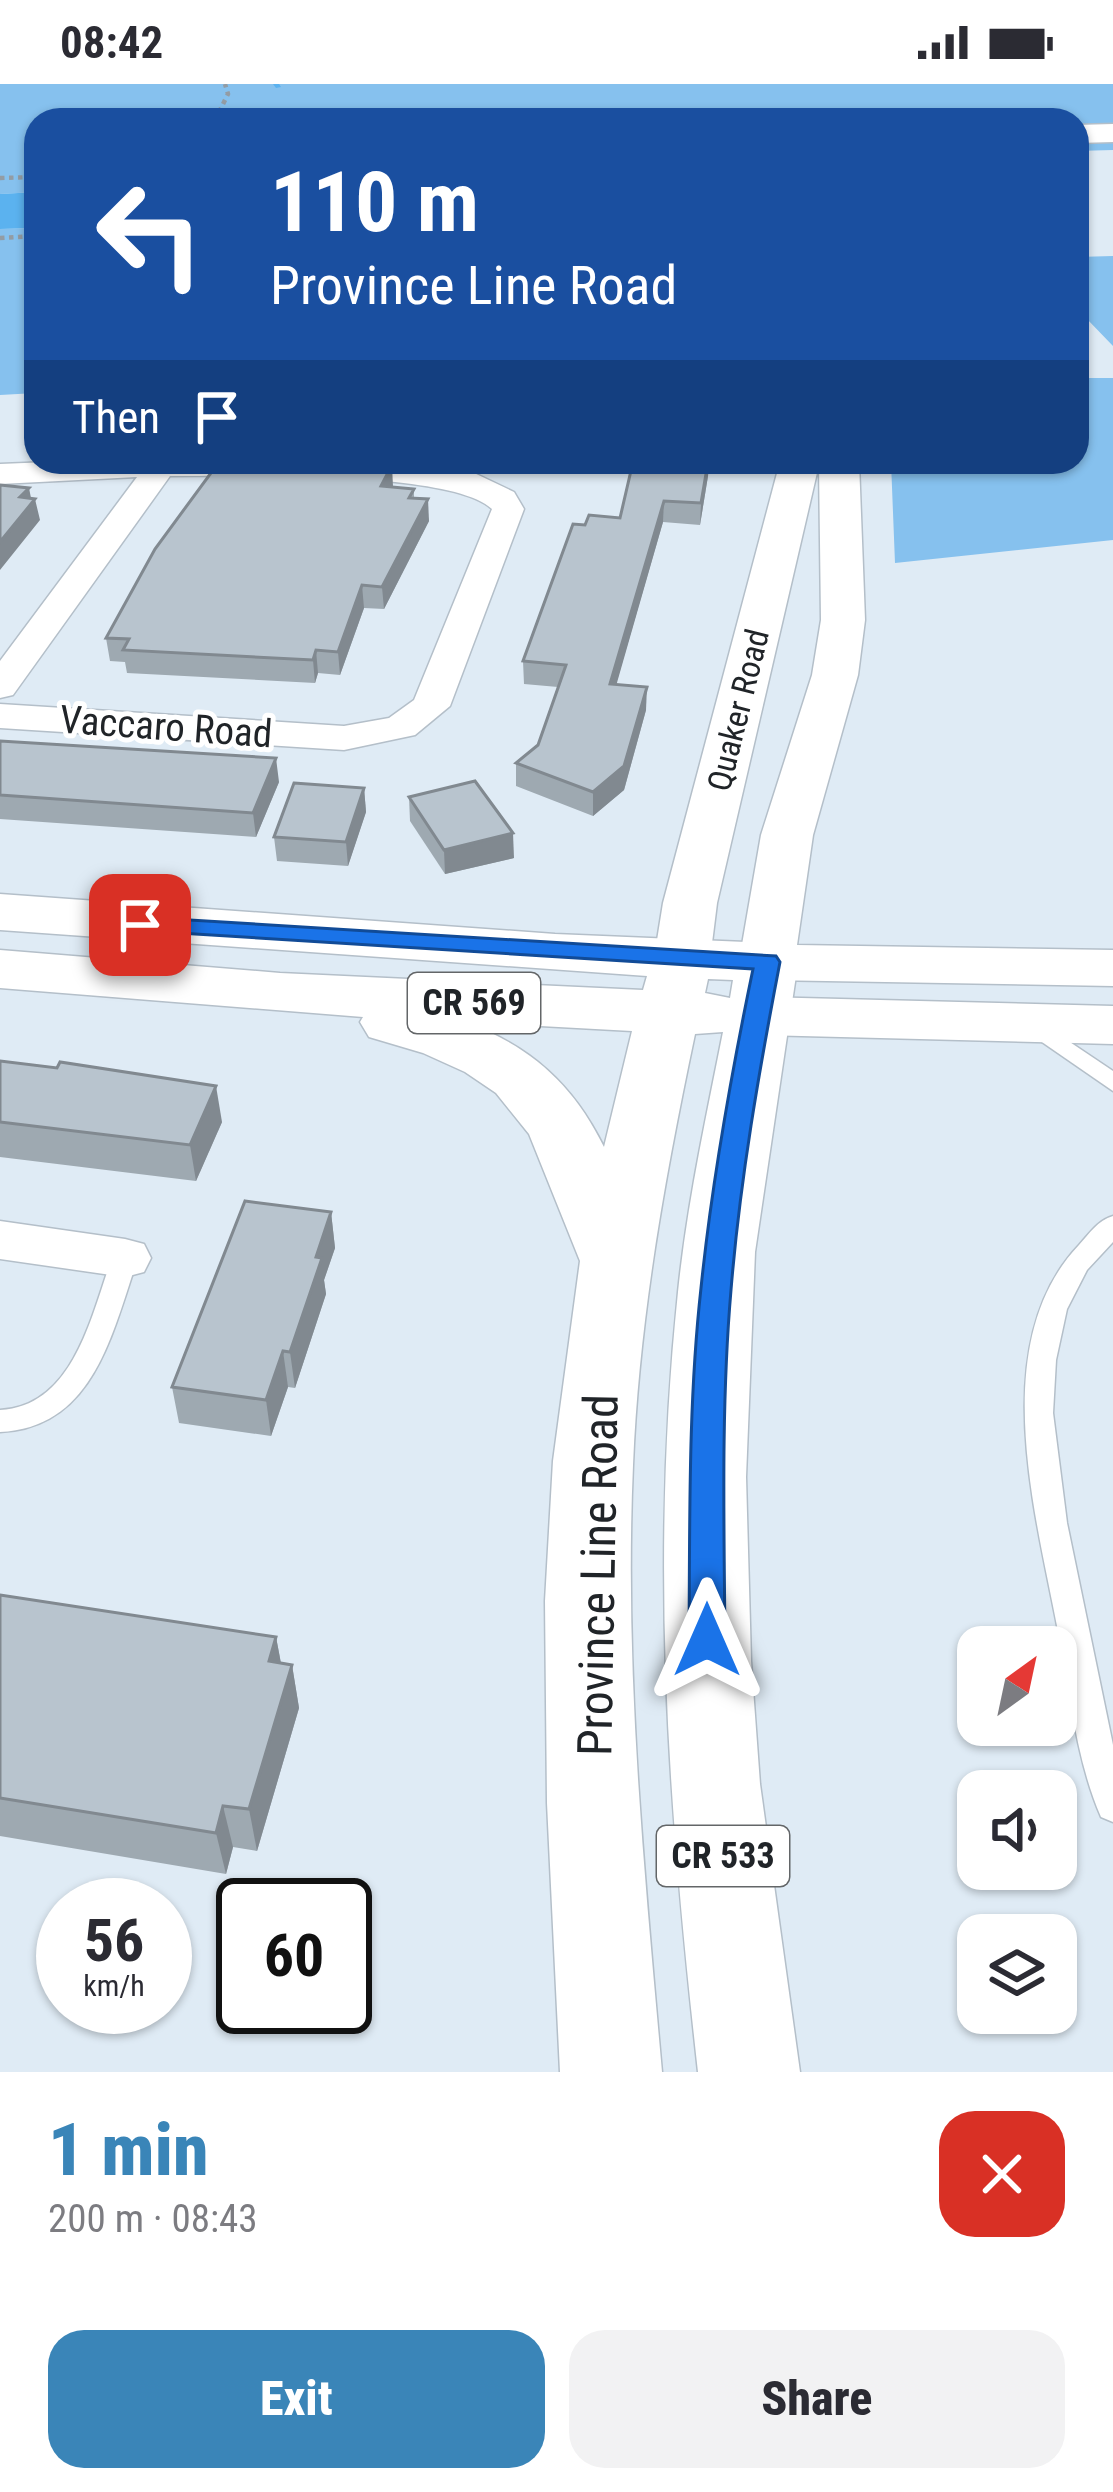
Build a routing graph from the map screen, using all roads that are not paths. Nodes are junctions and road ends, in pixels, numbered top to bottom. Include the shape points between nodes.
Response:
1 (155, 474) edge
2 (397, 474) edge
3 (797, 474) edge
4 (839, 474) edge
5 (0, 686) edge
6 (0, 716) edge
7 (0, 912) edge
8 (1113, 968) edge
9 (0, 969) edge
10 (675, 986) junction
11 (763, 989) junction
12 (280, 993) junction
13 (1033, 1024) junction
14 (1113, 1025) edge
15 (1113, 1083) edge
16 (1113, 1225) edge
17 (0, 1240) edge
18 (125, 1258) joint
19 (616, 1260) junction
20 (0, 1420) edge
21 (1113, 1806) edge
22 (611, 2072) edge
23 (749, 2072) edge

1 - 5 street
2 - 6 street, Vaccaro Road via 506,483 506,518 431,706 410,733 332,738
3 - 10 street, Quaker Road
4 - 11 street via 843,620 835,675 787,835
7 - 10 main road, CR 569
8 - 11 street
9 - 12 main road, CR 569
10 - 11 main road, CR 569
10 - 12 main road, CR 569
10 - 19 main road, Province Line Road
11 - 13 street
11 - 23 main road, CR 533 via 716,1291 707,1477 715,1785
12 - 19 main road via 425,1030 509,1066 561,1123
13 - 14 street
13 - 15 lane
16 - 21 lane via 1060,1287 1039,1407 1050,1511
17 - 18 street
18 - 20 lane via 73,1388 32,1419
19 - 22 main road, Province Line Road via 589,1537 596,1871

